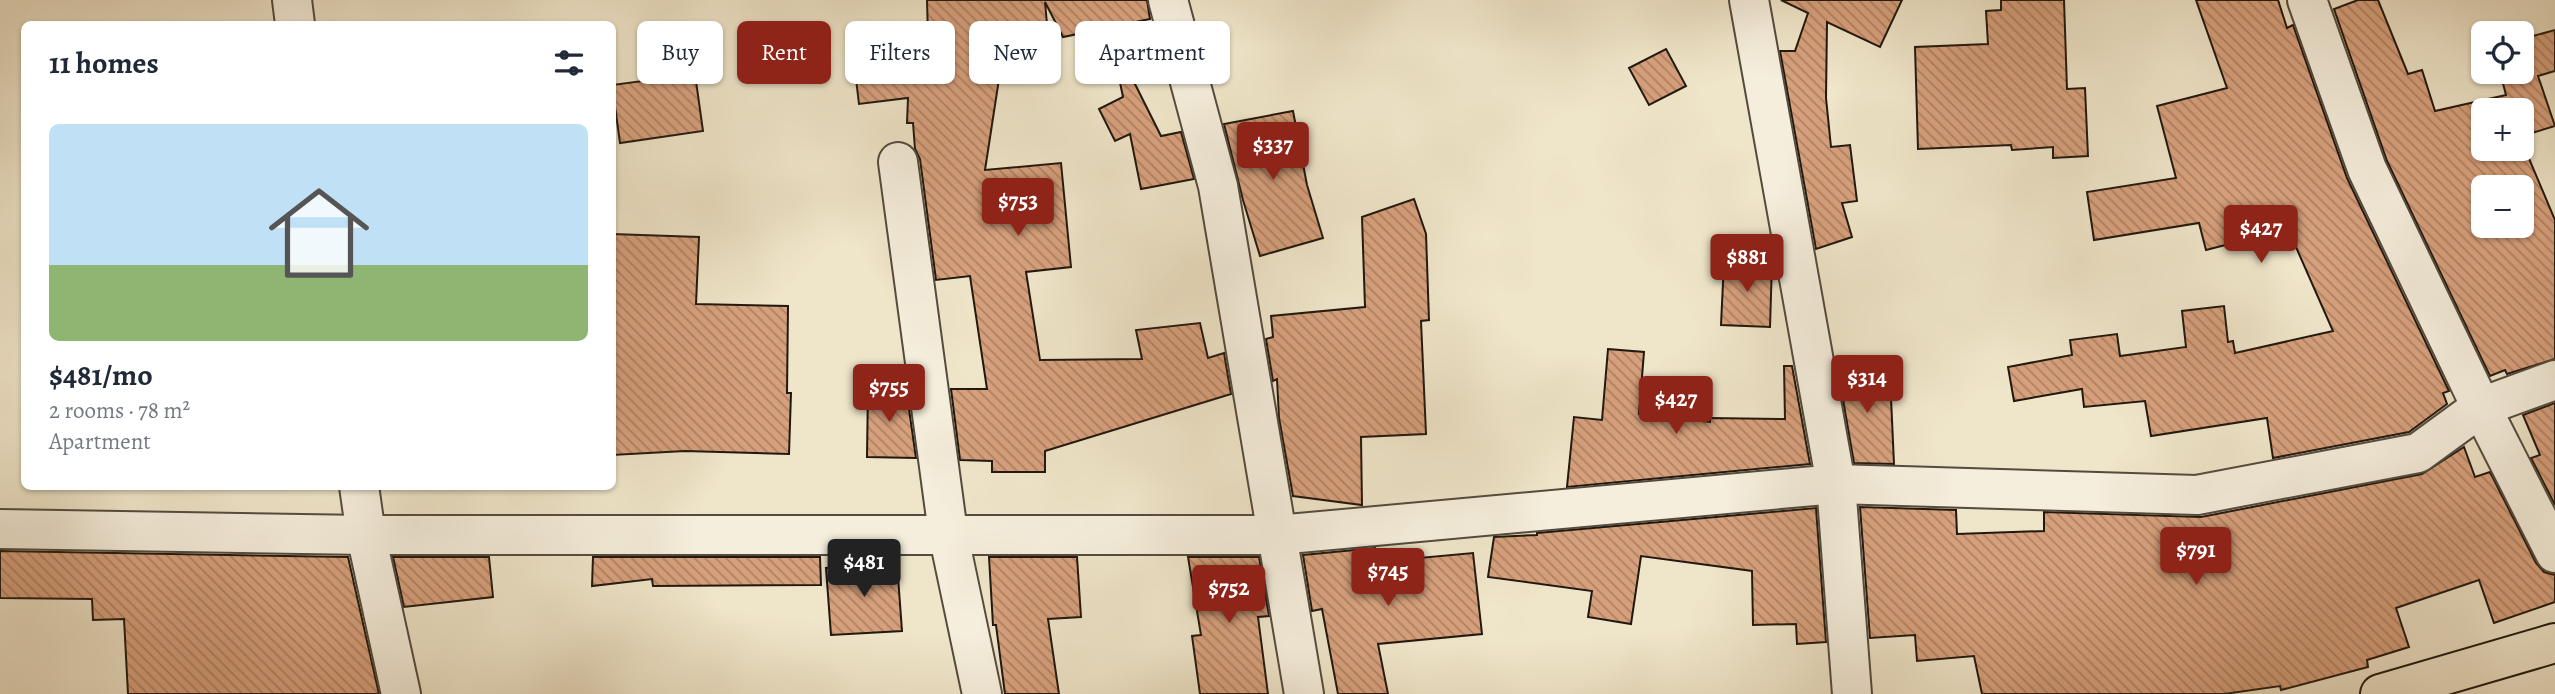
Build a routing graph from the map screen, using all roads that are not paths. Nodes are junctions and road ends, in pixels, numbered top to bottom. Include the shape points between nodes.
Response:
1 (292, 0) edge
2 (1168, 0) edge
3 (1749, 0) edge
4 (2307, 0) edge
5 (295, 21) edge
6 (898, 162) dead end
7 (2555, 380) edge
8 (2481, 407) junction
9 (1836, 484) junction
10 (360, 490) edge
11 (0, 529) edge
12 (948, 533) junction
13 (366, 535) junction
14 (1277, 535) junction
15 (2555, 554) edge
16 (2555, 643) edge
17 (401, 694) edge
18 (982, 694) edge
19 (1304, 694) edge
20 (1852, 694) edge
21 (2380, 694) edge

1 - 5 street
2 - 14 street via 1218,186
3 - 9 street
4 - 8 street via 2367,169
6 - 12 street
7 - 8 street
8 - 9 street via 2418,453 2197,495
8 - 15 street
9 - 14 street
9 - 20 street
10 - 13 street
11 - 13 street
12 - 13 street
12 - 14 street
12 - 18 street
13 - 17 street
14 - 19 street
16 - 21 main road

